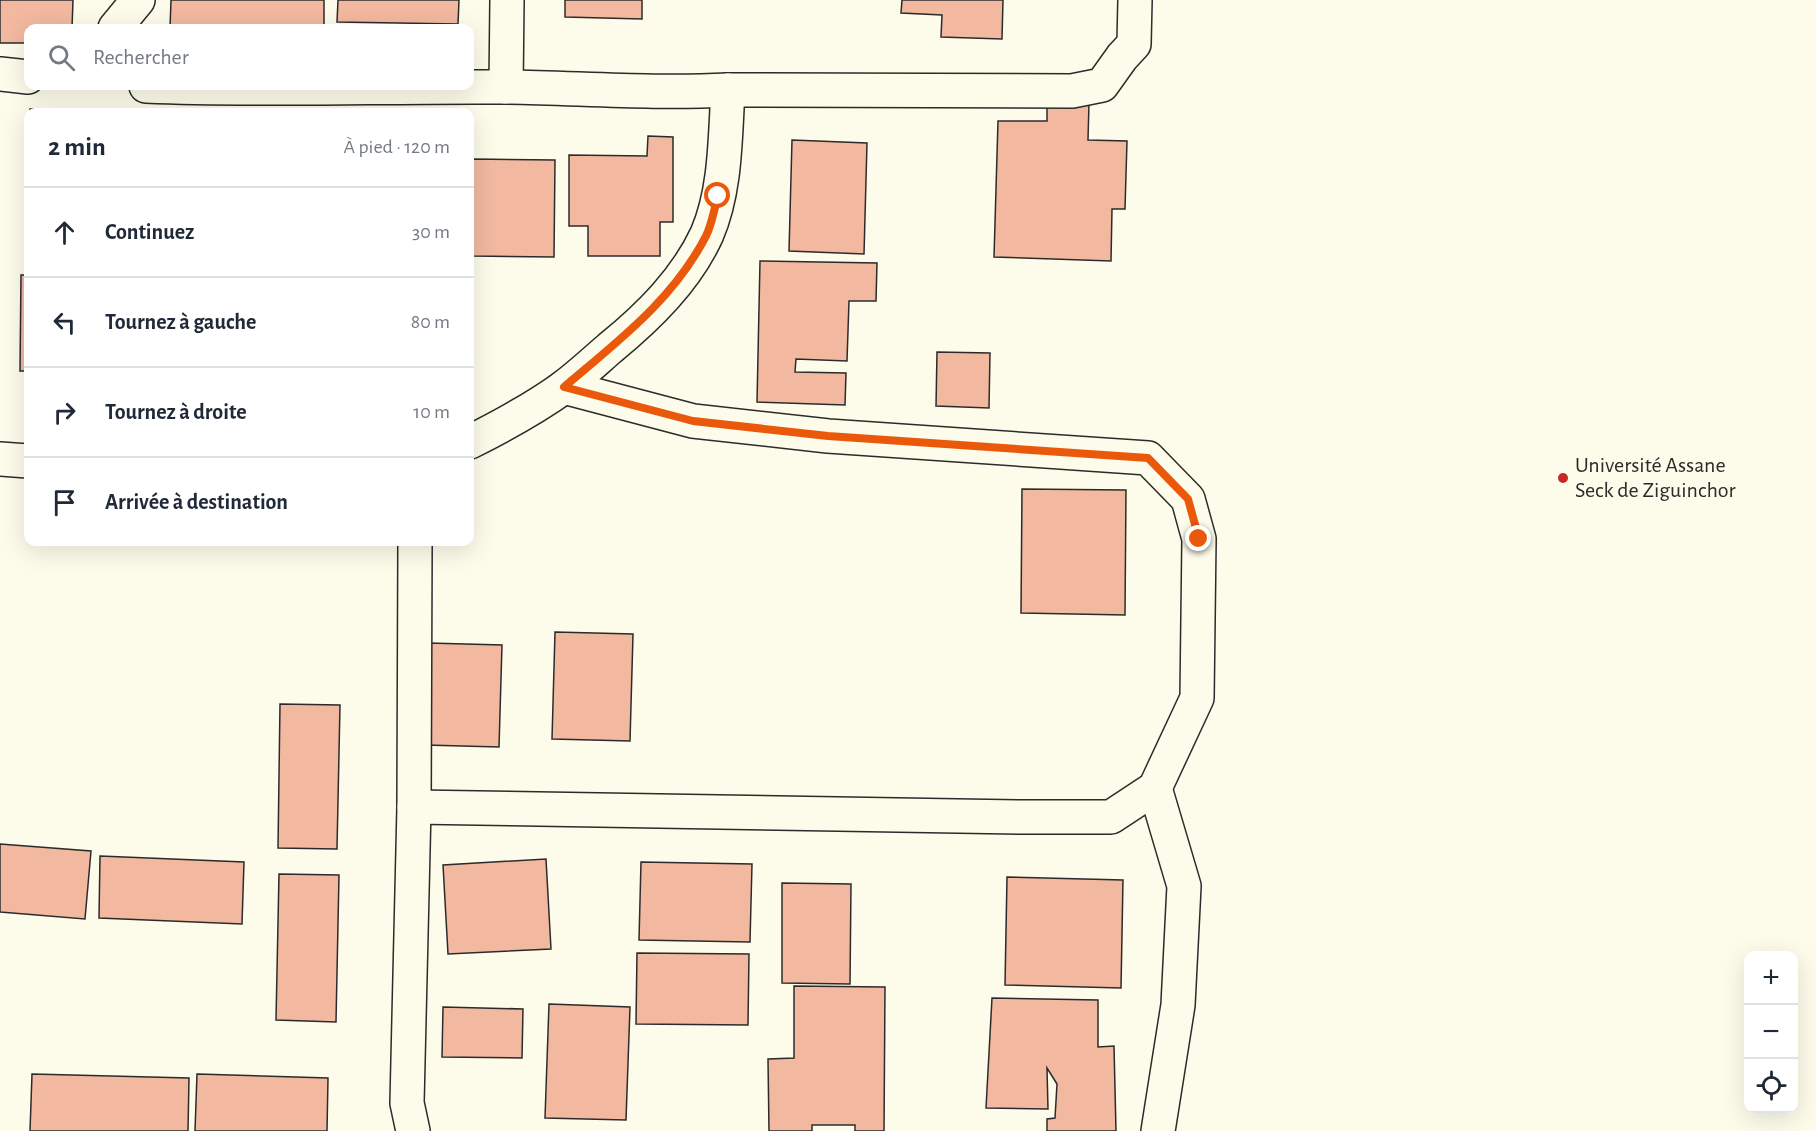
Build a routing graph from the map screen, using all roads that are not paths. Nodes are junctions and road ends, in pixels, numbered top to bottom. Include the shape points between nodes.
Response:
1 (138, 0) edge
2 (507, 0) edge
3 (1135, 0) edge
4 (119, 24) edge
5 (0, 74) edge
6 (24, 77) edge
7 (506, 87) junction
8 (474, 88) edge
9 (155, 90) edge
10 (430, 90) edge
11 (728, 90) junction
12 (177, 100) edge
13 (564, 387) junction
14 (474, 440) edge
15 (0, 459) edge
16 (24, 461) edge
17 (416, 546) edge
18 (1155, 788) junction
19 (414, 807) junction
20 (413, 1131) edge
21 (1158, 1131) edge

1 - 4 street
2 - 7 street
3 - 11 street via 1134,44 1102,85 1072,91
5 - 6 street
7 - 8 street
7 - 11 street via 676,93
9 - 12 street
10 - 12 street
11 - 13 street via 723,162 707,234 683,274 642,321
13 - 14 street
13 - 18 street via 693,421 828,436 1148,458 1188,499 1199,539 1197,698
15 - 16 street
17 - 19 street
18 - 19 street via 1111,817
18 - 21 street via 1184,886 1178,1005
19 - 20 street via 407,1103

